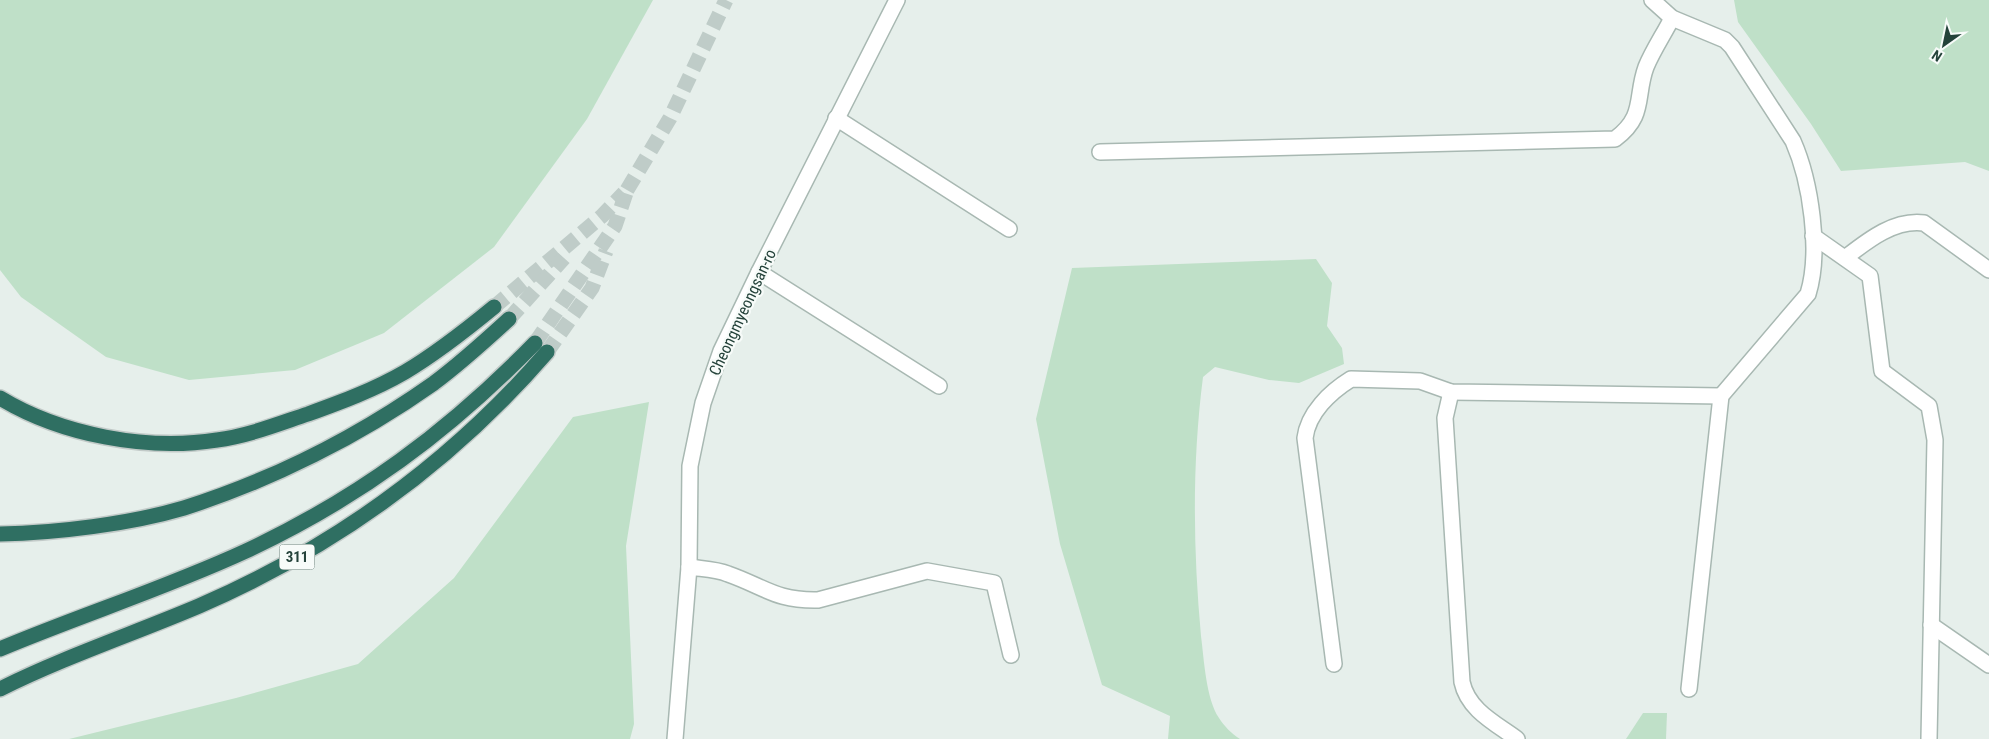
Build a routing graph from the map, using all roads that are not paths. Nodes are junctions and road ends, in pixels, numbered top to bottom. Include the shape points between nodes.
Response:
1 (896, 0) edge
2 (1652, 0) edge
3 (1672, 18) junction
4 (836, 118) junction
5 (1100, 152) dead end
6 (1009, 229) dead end
7 (1813, 236) junction
8 (1845, 258) junction
9 (1989, 270) edge
10 (759, 272) junction
11 (494, 307) tunnel mouth
12 (509, 319) tunnel mouth
13 (939, 386) dead end
14 (1451, 392) junction
15 (1722, 396) junction
16 (0, 398) edge
17 (0, 534) edge
18 (689, 568) junction
19 (1931, 625) junction
20 (0, 648) edge
21 (1011, 655) dead end
22 (1334, 664) dead end
23 (1989, 665) edge
24 (0, 689) edge
25 (1689, 690) dead end
26 (675, 739) edge
27 (1517, 739) edge
28 (1929, 739) edge

1 - 4 street, Cheongmyeongsan-ro
2 - 3 street
3 - 5 street via 1646,67 1634,120 1615,139
3 - 7 street via 1725,40 1732,47 1793,141 1800,158
4 - 6 street
4 - 10 street, Cheongmyeongsan-ro
7 - 8 street
7 - 15 street via 1808,294
8 - 9 street via 1874,236 1915,222 1924,223
8 - 19 street via 1870,276 1882,371 1929,406 1935,440
10 - 13 street
10 - 18 street, Cheongmyeongsan-ro via 721,351 703,403 690,466
11 - 16 highway via 406,372 361,395 257,431 217,440 171,444 126,441 84,432 40,417
12 - 17 highway via 436,381 400,406 313,454 240,488 182,508 128,520
14 - 15 street
14 - 22 street via 1420,381 1351,379 1311,415 1306,426
14 - 27 street via 1445,418 1462,682 1472,706
15 - 25 street
18 - 21 street via 728,574 771,594 803,600 818,600 927,571 994,583
18 - 26 street, Cheongmyeongsan-ro
19 - 23 street
19 - 28 street
20 - 24 highway, 311 via 245,552 328,508 366,486 433,437 541,347 511,392 450,450 407,485 325,541 282,566 200,605

